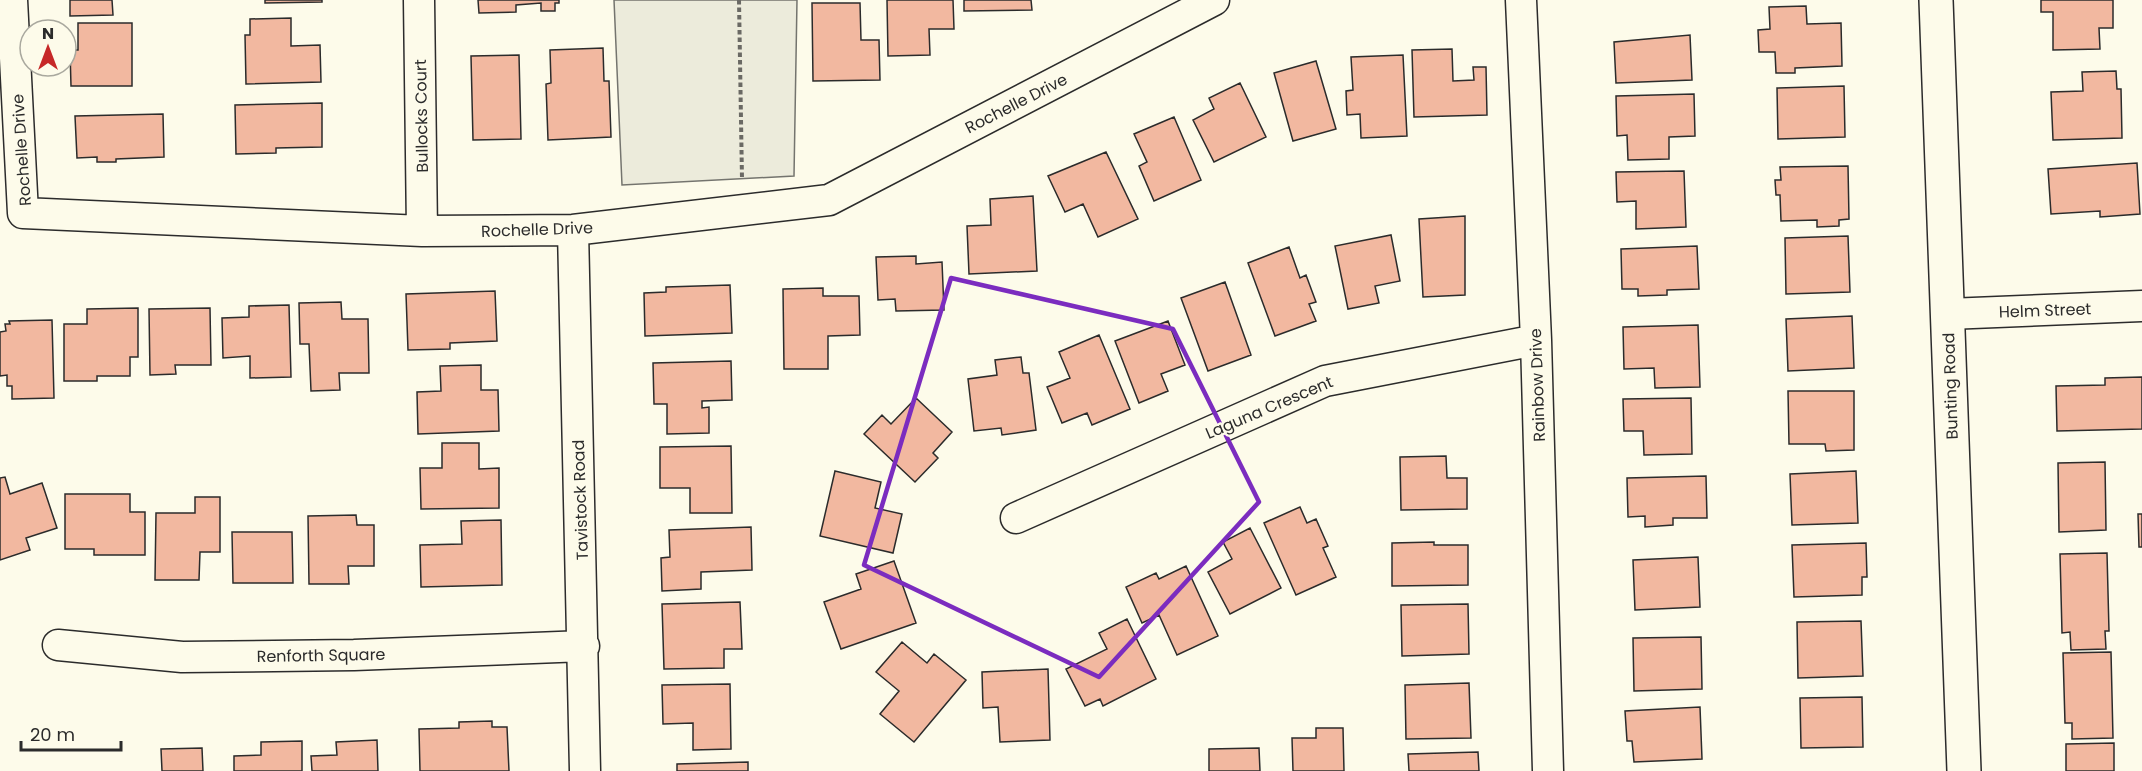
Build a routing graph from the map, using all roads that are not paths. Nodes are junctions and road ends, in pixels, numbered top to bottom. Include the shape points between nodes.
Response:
1 (12, 0) edge
2 (419, 0) edge
3 (1214, 0) edge
4 (1521, 0) edge
5 (1936, 0) edge
6 (573, 230) junction
7 (422, 231) junction
8 (2142, 306) edge
9 (1948, 314) junction
10 (1536, 340) junction
11 (1016, 518) dead end
12 (58, 645) dead end
13 (584, 645) junction
14 (585, 771) edge
15 (1548, 771) edge
16 (1964, 771) edge

1 - 7 street, Rochelle Drive via 23,213
2 - 7 street, Bullocks Court
3 - 6 street, Rochelle Drive via 829,200
4 - 10 street, Rainbow Drive
5 - 9 main road, Bunting Road
6 - 7 street, Rochelle Drive
6 - 13 street, Tavistock Road
8 - 9 street, Helm Street
9 - 16 main road, Bunting Road
10 - 11 street, Laguna Crescent via 1325,381
10 - 15 street, Rainbow Drive
12 - 13 street, Renforth Square via 182,657 354,655
13 - 14 street, Tavistock Road

